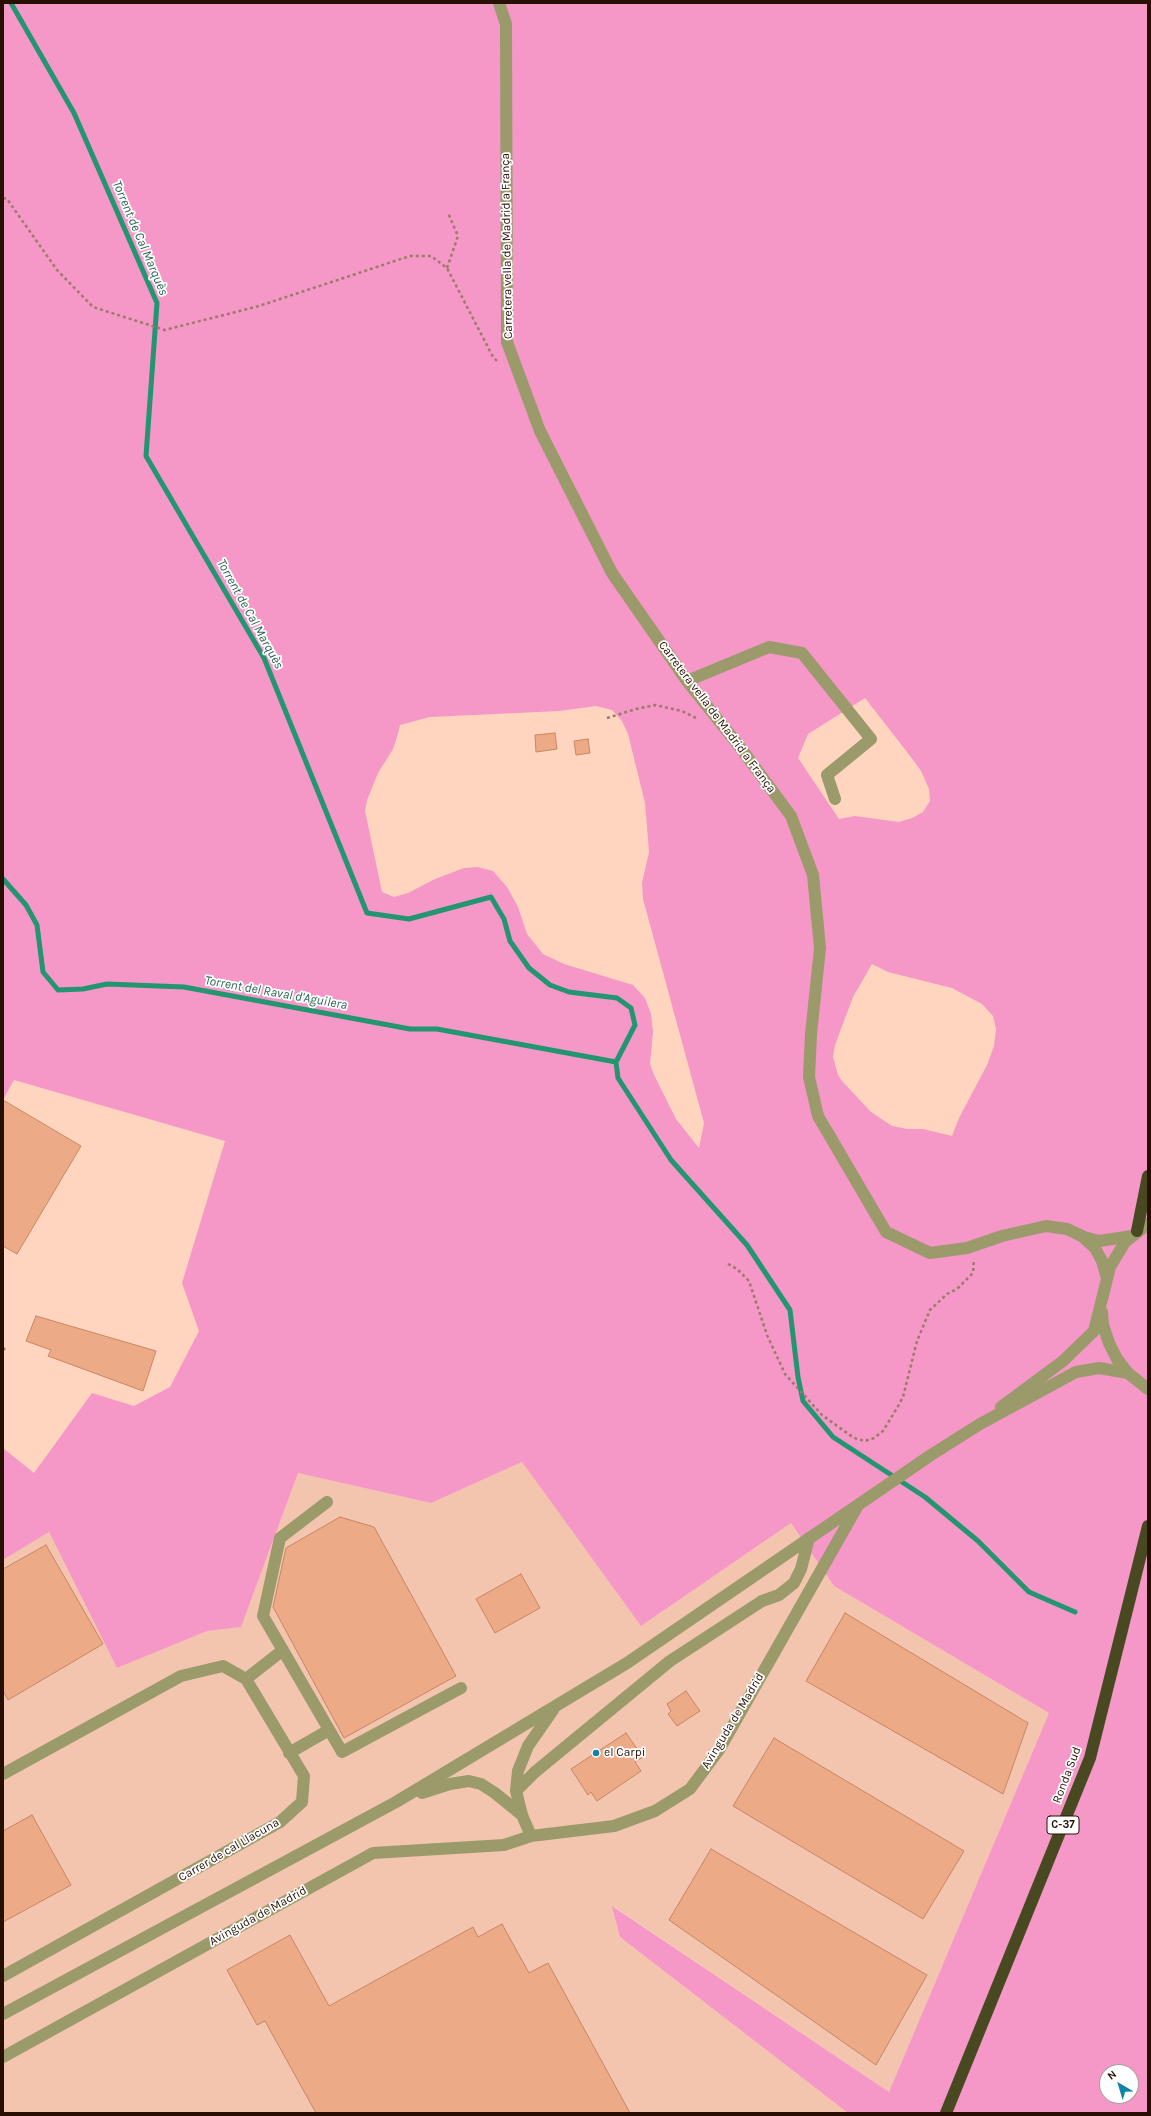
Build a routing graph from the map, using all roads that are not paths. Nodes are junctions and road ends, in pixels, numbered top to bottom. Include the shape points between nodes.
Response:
1 (499, 3) edge
2 (687, 681) junction
3 (835, 799) dead end
4 (1148, 1176) edge
5 (1148, 1224) edge
6 (1134, 1234) junction
7 (1084, 1237) junction
8 (1107, 1278) junction
9 (1102, 1307) junction
10 (1128, 1373) junction
11 (1148, 1389) edge
12 (980, 1424) junction
13 (327, 1502) dead end
14 (858, 1505) junction
15 (1148, 1526) edge
16 (809, 1538) junction
17 (283, 1650) junction
18 (246, 1678) junction
19 (461, 1688) dead end
20 (556, 1706) junction
21 (329, 1730) junction
22 (289, 1753) junction
23 (3, 1774) edge
24 (516, 1790) junction
25 (396, 1802) junction
26 (522, 1815) junction
27 (531, 1836) junction
28 (3, 1976) edge
29 (3, 2014) edge
30 (3, 2056) edge
31 (946, 2113) edge

1 - 2 street, Carretera vella de Madrid a França via 506,24 507,342 540,431 612,573
2 - 3 street via 769,647 802,653 871,739 827,775
2 - 7 street, Carretera vella de Madrid a França via 792,816 813,875 820,948 809,1077 818,1116 886,1232 930,1252 972,1246 1046,1226 1067,1229
4 - 6 highway
5 - 6 street
6 - 7 street, Carretera vella de Madrid a França via 1099,1241
6 - 8 street via 1116,1255
7 - 8 street, Carretera vella de Madrid a França via 1095,1248
8 - 9 street
9 - 10 street via 1108,1343
9 - 12 street via 1094,1331 1082,1344
10 - 11 street
10 - 12 street via 1099,1368 1076,1372
12 - 14 street
13 - 17 street via 280,1538 263,1616
14 - 16 street
14 - 27 street, Avinguda de Madrid via 719,1750 690,1789 655,1811 614,1826
15 - 31 highway, Ronda Sud / C-37 via 1090,1758
16 - 20 street via 627,1663
16 - 24 street via 794,1583 779,1595 762,1601 670,1661
17 - 18 street
17 - 21 street
18 - 22 street, Carrer de cal Llacuna
18 - 23 street via 223,1666 181,1676
19 - 21 street via 342,1752
20 - 24 street via 537,1732 521,1762
20 - 25 street
21 - 22 street
22 - 28 street, Carrer de cal Llacuna via 304,1776 302,1802 280,1822
24 - 26 street
25 - 26 street via 435,1788 469,1781 486,1787
25 - 29 street
26 - 27 street
27 - 30 street, Avinguda de Madrid via 504,1845 373,1853

